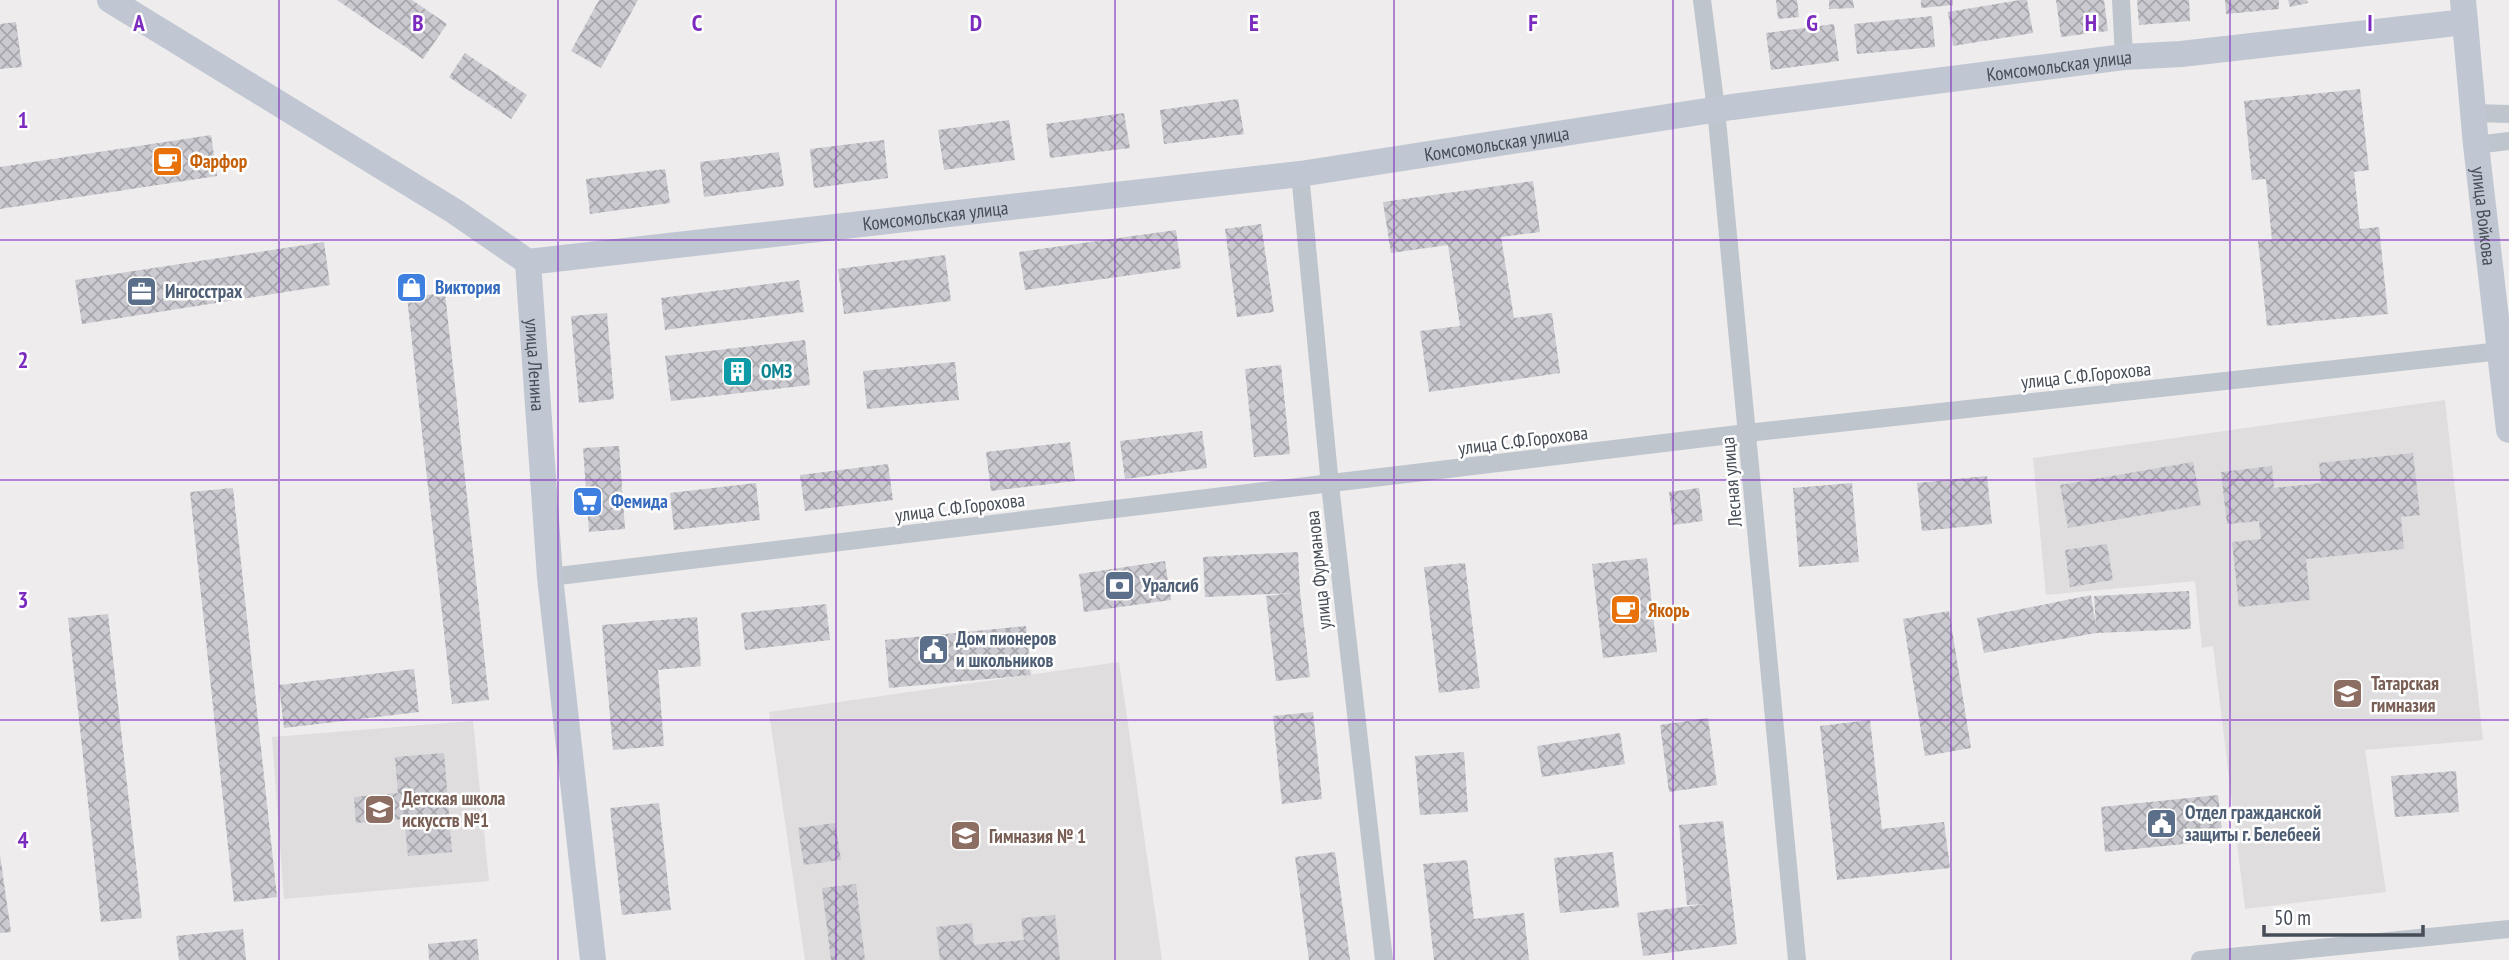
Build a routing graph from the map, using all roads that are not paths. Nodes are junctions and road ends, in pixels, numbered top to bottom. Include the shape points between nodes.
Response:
1 (110, 0) edge
2 (1702, 0) edge
3 (2121, 0) edge
4 (2464, 11) edge
5 (2124, 57) junction
6 (1716, 109) junction
7 (2474, 113) junction
8 (2509, 114) edge
9 (2509, 141) edge
10 (2476, 145) junction
11 (1300, 174) junction
12 (528, 262) junction
13 (2501, 351) junction
14 (2509, 430) edge
15 (1748, 433) junction
16 (1330, 485) junction
17 (550, 577) junction
18 (2509, 929) edge
19 (593, 960) edge
20 (1384, 960) edge
21 (1797, 960) edge
22 (2200, 960) edge

1 - 12 street via 454,211
2 - 6 street, Лесная улица
3 - 5 street
4 - 5 street, Комсомольская улица via 2181,54
4 - 7 street, улица Войкова
5 - 6 street, Комсомольская улица
6 - 11 street, Комсомольская улица
6 - 15 street, Лесная улица
7 - 8 street
7 - 10 street, улица Войкова
9 - 10 street
10 - 13 street, улица Войкова
11 - 12 street, Комсомольская улица
11 - 16 street, улица Фурманова
12 - 17 street, улица Ленина
13 - 14 street, улица Войкова
13 - 15 street, улица С.Ф.Горохова
15 - 16 street, улица С.Ф.Горохова
15 - 21 street, Лесная улица
16 - 17 street, улица С.Ф.Горохова
16 - 20 street, улица Фурманова
17 - 19 street, улица Ленина
18 - 22 street

